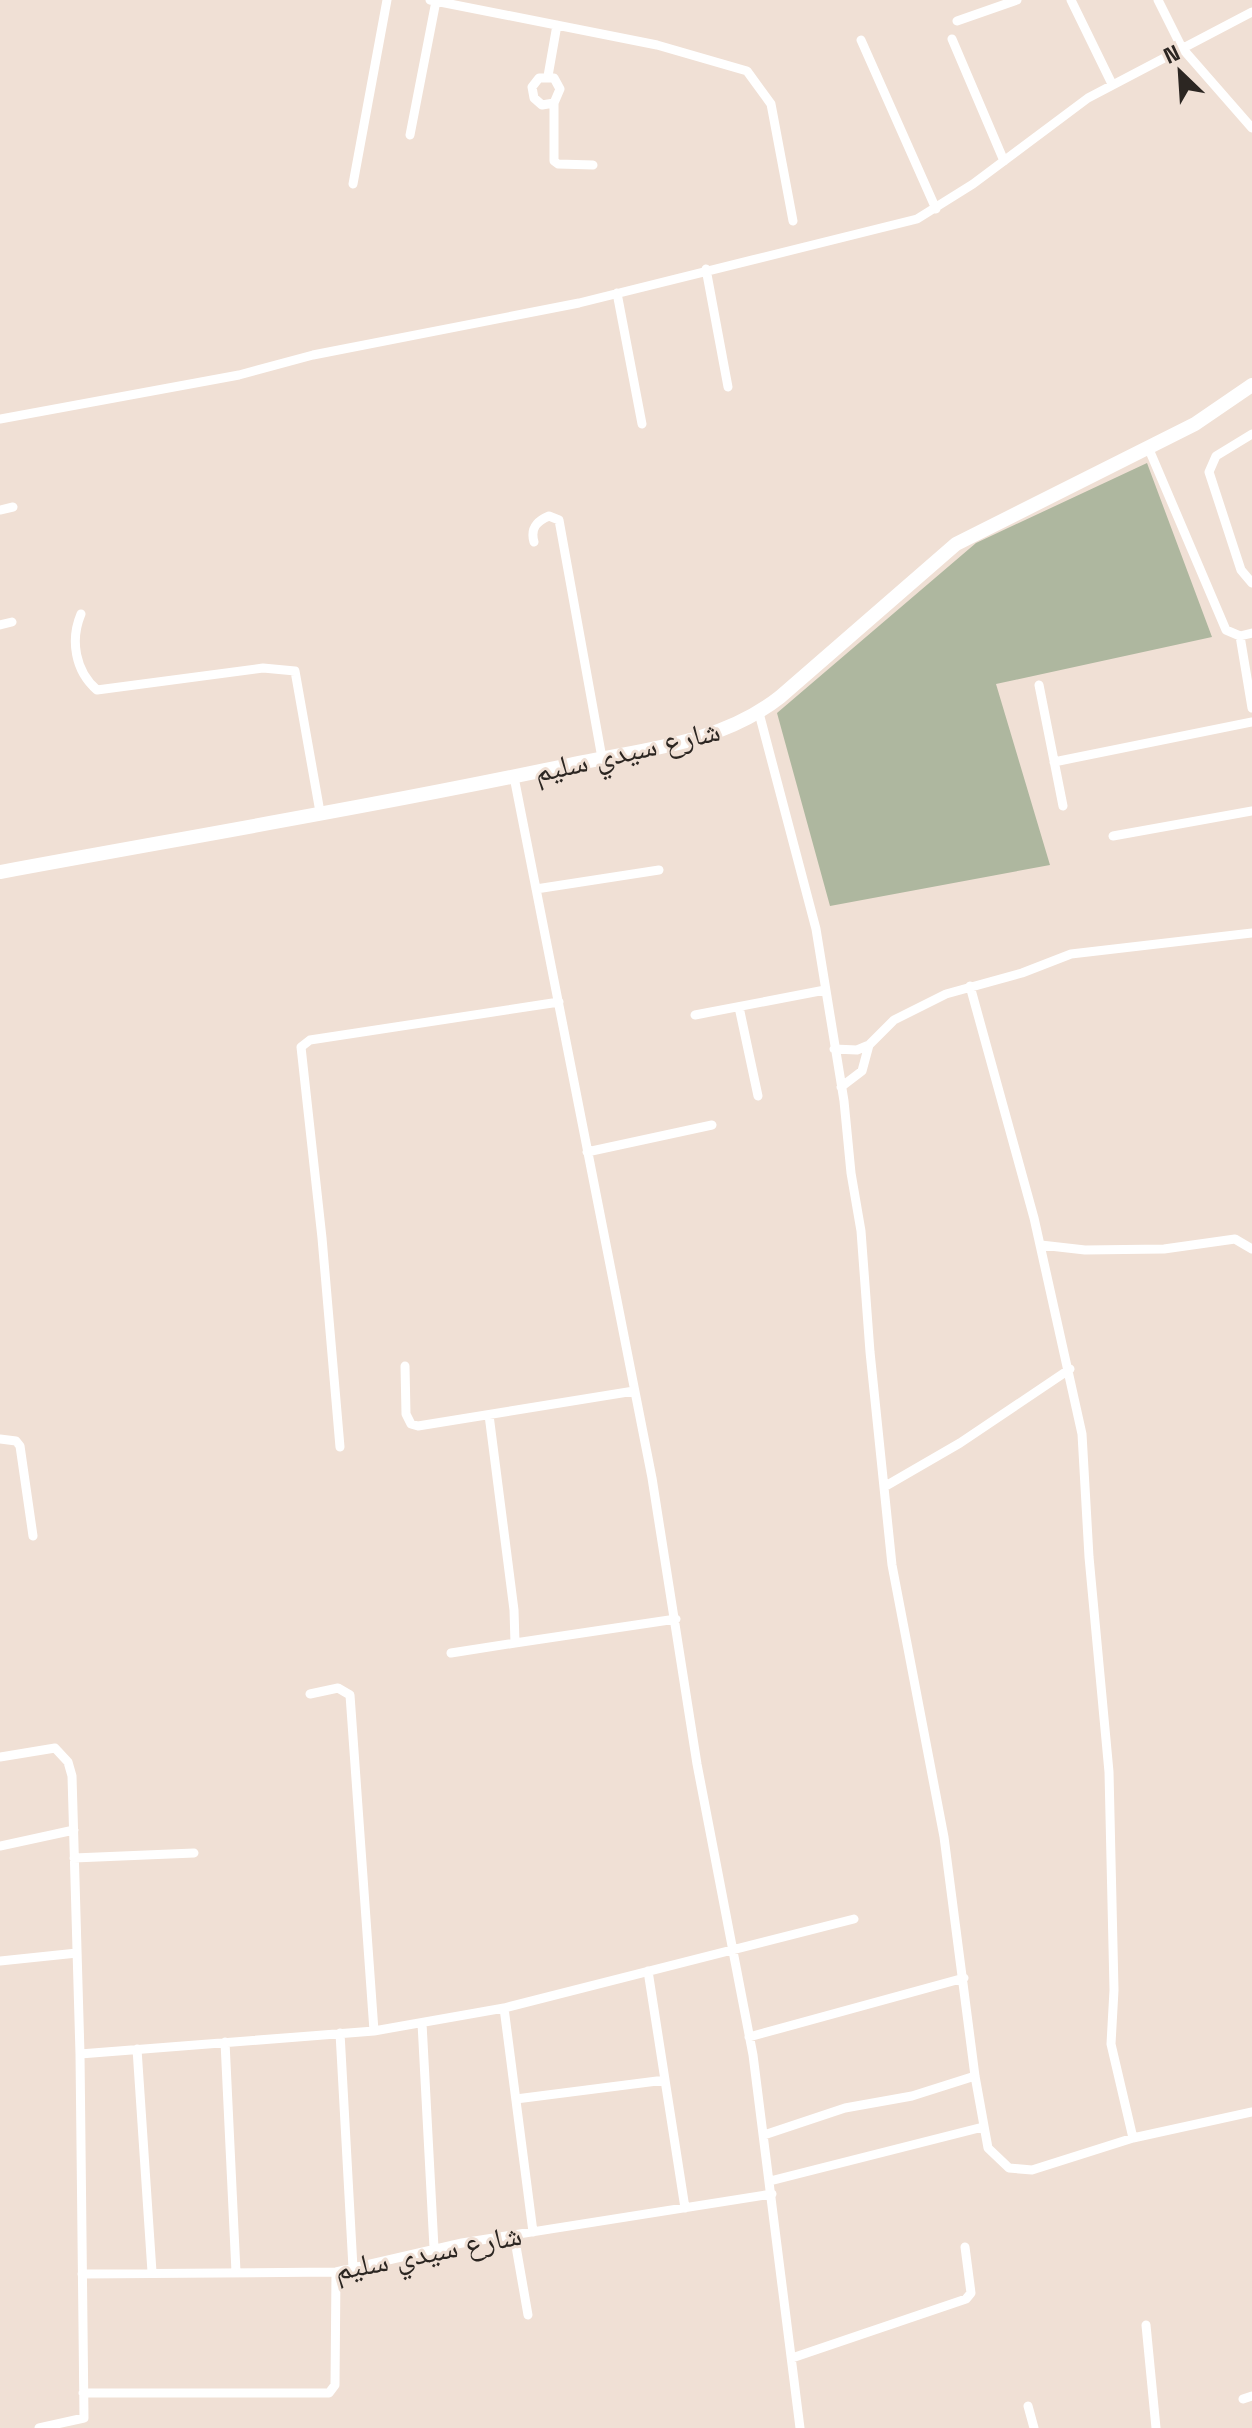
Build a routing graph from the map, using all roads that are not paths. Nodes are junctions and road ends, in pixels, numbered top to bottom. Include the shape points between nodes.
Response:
1 (387, 0) edge
2 (1017, 0) edge
3 (1071, 0) edge
4 (1158, 0) edge
5 (433, 1) edge
6 (1252, 12) edge
7 (957, 21) dead end
8 (557, 25) junction
9 (952, 39) dead end
10 (861, 40) dead end
11 (1182, 48) junction
12 (548, 76) junction
13 (1112, 84) junction
14 (554, 103) junction
15 (1252, 128) edge
16 (410, 135) dead end
17 (1004, 161) junction
18 (593, 165) dead end
19 (353, 184) dead end
20 (936, 209) junction
21 (793, 221) dead end
22 (706, 269) junction
23 (617, 293) junction
24 (1252, 385) edge
25 (728, 387) dead end
26 (0, 419) edge
27 (642, 424) dead end
28 (1252, 434) edge
29 (1148, 447) junction
30 (13, 507) dead end
31 (0, 510) edge
32 (534, 542) dead end
33 (1252, 558) edge
34 (1238, 561) junction
35 (1252, 583) edge
36 (81, 614) dead end
37 (12, 622) dead end
38 (0, 625) edge
39 (1252, 633) edge
40 (1240, 636) junction
41 (1039, 685) dead end
42 (1252, 708) edge
43 (759, 713) junction
44 (1252, 722) edge
45 (602, 758) junction
46 (1054, 762) junction
47 (514, 777) junction
48 (1063, 806) dead end
49 (1252, 811) edge
50 (320, 812) junction
51 (1113, 836) dead end
52 (659, 870) dead end
53 (0, 872) edge
54 (536, 889) junction
55 (1252, 933) edge
56 (970, 986) junction
57 (825, 990) junction
58 (559, 1002) junction
59 (739, 1007) junction
60 (695, 1015) dead end
61 (869, 1045) junction
62 (834, 1049) junction
63 (841, 1087) junction
64 (758, 1096) dead end
65 (712, 1125) dead end
66 (587, 1152) junction
67 (1041, 1245) junction
68 (1252, 1249) edge
69 (405, 1366) dead end
70 (1070, 1369) junction
71 (634, 1391) junction
72 (489, 1415) junction
73 (0, 1439) edge
74 (340, 1447) dead end
75 (884, 1487) junction
76 (33, 1536) dead end
77 (676, 1619) junction
78 (515, 1643) junction
79 (451, 1653) dead end
80 (310, 1694) dead end
81 (0, 1757) edge
82 (74, 1830) junction
83 (0, 1846) edge
84 (194, 1853) dead end
85 (74, 1858) junction
86 (854, 1919) dead end
87 (731, 1950) junction
88 (77, 1953) junction
89 (0, 1961) edge
90 (648, 1971) junction
91 (964, 1978) junction
92 (504, 2008) junction
93 (422, 2023) junction
94 (374, 2031) junction
95 (340, 2033) junction
96 (749, 2037) junction
97 (225, 2042) junction
98 (137, 2049) junction
99 (80, 2054) junction
100 (975, 2076) junction
101 (665, 2080) junction
102 (516, 2099) junction
103 (1252, 2112) edge
104 (983, 2127) junction
105 (764, 2135) junction
106 (1133, 2138) junction
107 (770, 2181) junction
108 (772, 2194) junction
109 (685, 2208) junction
110 (533, 2232) junction
111 (514, 2235) junction
112 (965, 2247) dead end
113 (434, 2248) junction
114 (353, 2268) junction
115 (152, 2272) junction
116 (236, 2272) junction
117 (336, 2272) junction
118 (82, 2274) junction
119 (528, 2315) dead end
120 (1146, 2325) dead end
121 (792, 2358) junction
122 (83, 2393) junction
123 (1028, 2406) dead end
124 (84, 2423) edge
125 (39, 2428) edge
126 (800, 2428) edge
127 (1034, 2428) edge
128 (1156, 2428) edge

1 - 19 street
2 - 7 street
3 - 13 street
4 - 11 street
5 - 8 street
5 - 16 street
6 - 11 street
8 - 12 street
8 - 21 street via 657,45 747,71 771,104
9 - 17 street
10 - 20 street
11 - 13 street
11 - 15 street
12 - 14 street via 560,89
12 - 14 street via 536,80 532,93 542,105
13 - 17 street
14 - 18 street via 554,161
17 - 20 street
20 - 22 street via 895,225
22 - 23 street
22 - 25 street
23 - 26 street via 239,375
23 - 27 street
24 - 29 main road, شارع سيدي سليم via 1218,411
28 - 34 street via 1216,456 1209,472
29 - 40 street via 1226,630
29 - 43 main road, شارع سيدي سليم via 956,544
30 - 31 street
32 - 45 street via 536,524 555,517
33 - 34 street
34 - 35 street
36 - 50 street via 75,649 86,678 97,690 263,668 295,671
37 - 38 street
39 - 40 street
40 - 42 street
41 - 46 street
43 - 45 main road, شارع سيدي سليم via 723,732
43 - 57 street via 816,929
44 - 46 street
45 - 47 main road, شارع سيدي سليم
46 - 48 street
47 - 50 main road, شارع سيدي سليم
47 - 54 street
49 - 51 street
50 - 53 main road, شارع سيدي سليم
52 - 54 street
54 - 58 street
55 - 56 street via 1097,949
56 - 61 street via 909,1012
56 - 67 street
57 - 59 street
57 - 62 street
58 - 66 street
58 - 74 street via 310,1040 301,1047
59 - 60 street
59 - 64 street
61 - 62 street via 847,1052
61 - 63 street via 862,1071
62 - 63 street
63 - 75 street via 861,1231
65 - 66 street
66 - 71 street
67 - 68 street via 1164,1249 1235,1239
67 - 70 street
69 - 72 street via 411,1424
70 - 75 street
70 - 106 street via 1082,1434 1106,1711 1111,2044
71 - 72 street
71 - 77 street
72 - 78 street
73 - 76 street via 20,1446
75 - 91 street via 900,1621 944,1837
77 - 78 street
77 - 87 street
78 - 79 street
80 - 94 street via 338,1688 350,1695
81 - 82 street via 44,1747 62,1754 72,1776
82 - 83 street
82 - 85 street
84 - 85 street
85 - 88 street
86 - 87 street
87 - 90 street
87 - 96 street
88 - 89 street
88 - 99 street
90 - 92 street
90 - 101 street
91 - 96 street
91 - 100 street
92 - 93 street
92 - 102 street
93 - 94 street
93 - 113 street
94 - 95 street
95 - 97 street
95 - 114 street
96 - 105 street
97 - 98 street
97 - 116 street
98 - 99 street
98 - 115 street
99 - 118 street
100 - 104 street
100 - 105 street via 912,2096 845,2108
101 - 102 street
101 - 109 street
102 - 110 street
103 - 106 street
104 - 106 street via 994,2157 1019,2170 1046,2167
104 - 107 street
105 - 107 street
107 - 108 street
108 - 109 street, شارع سيدي سليم
108 - 121 street
109 - 110 street, شارع سيدي سليم
110 - 111 street, شارع سيدي سليم
111 - 113 street, شارع سيدي سليم
111 - 119 street
112 - 121 street via 971,2293 966,2299
113 - 114 street, شارع سيدي سليم
114 - 117 street, شارع سيدي سليم
115 - 116 street, شارع سيدي سليم
115 - 118 street, شارع سيدي سليم
116 - 117 street, شارع سيدي سليم
117 - 122 street via 335,2385 329,2393
118 - 122 street
120 - 128 street
121 - 126 street
122 - 124 street
123 - 127 street
124 - 125 street

